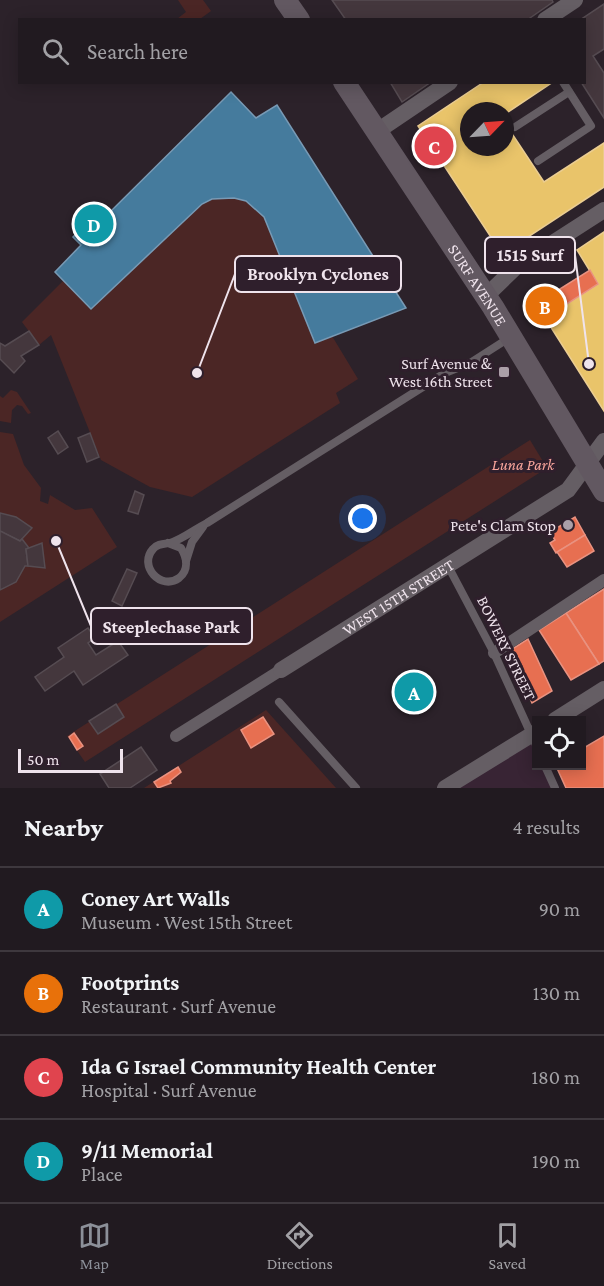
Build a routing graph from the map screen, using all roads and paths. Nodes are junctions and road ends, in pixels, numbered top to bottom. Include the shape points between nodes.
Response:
1 (285, 0) edge
2 (575, 0) edge
3 (298, 18) edge
4 (548, 18) edge
5 (345, 84) edge
6 (447, 84) edge
7 (564, 84) edge
8 (569, 92) junction
9 (515, 127) dead end
10 (376, 132) junction
11 (538, 161) dead end
12 (604, 210) edge
13 (486, 296) junction
14 (512, 336) junction
15 (604, 441) edge
16 (589, 463) junction
17 (604, 490) edge
18 (207, 523) junction
19 (168, 543) junction
20 (186, 561) junction
21 (448, 566) junction
22 (604, 580) edge
23 (494, 653) junction
24 (281, 670) joint
25 (604, 689) edge
26 (279, 702) dead end
27 (561, 716) edge
28 (532, 731) edge
29 (176, 736) dead end
30 (532, 739) edge
31 (547, 770) edge
32 (356, 788) edge
33 (445, 788) edge
34 (555, 788) edge

1 - 3 main road
2 - 4 street
5 - 10 main road, SURF AVENUE
6 - 10 street
7 - 8 lane
8 - 9 lane
8 - 11 lane via 591,126
10 - 13 main road, SURF AVENUE
12 - 13 street via 517,266
13 - 14 main road, SURF AVENUE
14 - 16 main road, SURF AVENUE
14 - 18 lane via 470,363 445,373
15 - 16 street, WEST 15TH STREET
16 - 17 main road, SURF AVENUE
16 - 21 street, WEST 15TH STREET via 568,490
18 - 19 lane
18 - 20 lane via 192,543
19 - 20 lane via 180,548
19 - 20 lane via 157,546 149,555 148,567 155,578 166,582 178,578
21 - 23 lane, BOWERY STREET
21 - 24 street, WEST 15TH STREET
22 - 23 street
23 - 28 lane, BOWERY STREET
24 - 29 street, WEST 15TH STREET
25 - 27 street
26 - 32 lane
30 - 33 street
31 - 34 lane

